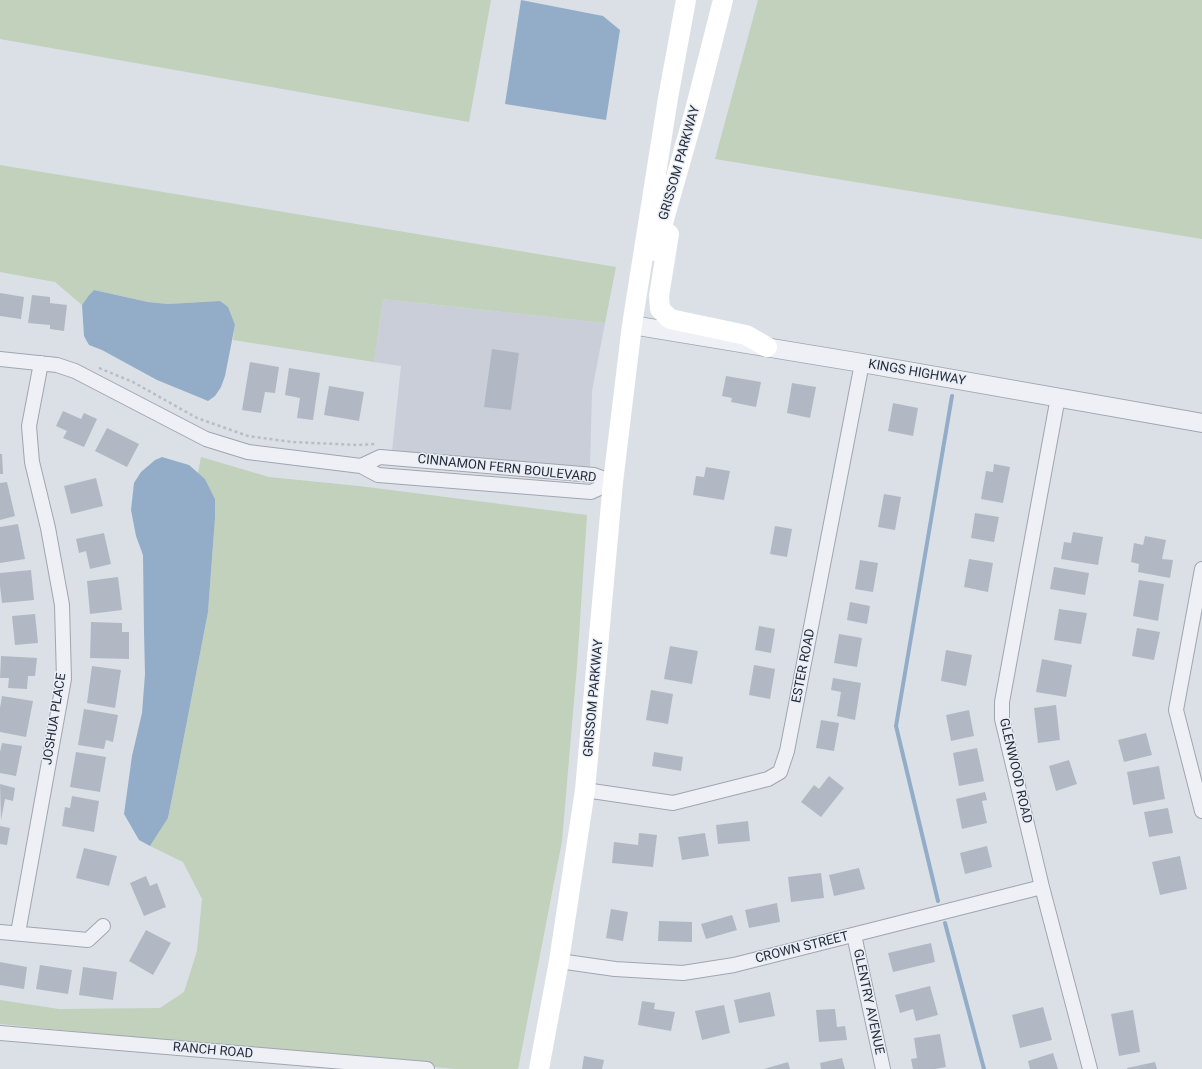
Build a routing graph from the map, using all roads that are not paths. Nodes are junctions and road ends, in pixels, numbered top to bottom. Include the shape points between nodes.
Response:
1 (686, 0) edge
2 (723, 0) edge
3 (672, 191) junction
4 (632, 325) junction
5 (767, 348) junction
6 (0, 359) edge
7 (41, 363) junction
8 (862, 363) junction
9 (1058, 397) junction
10 (1202, 424) edge
11 (613, 482) junction
12 (1202, 569) edge
13 (585, 790) junction
14 (1202, 811) edge
15 (1042, 887) junction
16 (103, 926) dead end
17 (0, 932) edge
18 (18, 933) junction
19 (854, 935) junction
20 (559, 961) junction
21 (0, 1033) edge
22 (426, 1069) edge
23 (539, 1069) edge
24 (883, 1069) edge
25 (1090, 1069) edge

1 - 4 main road, GRISSOM PARKWAY
2 - 3 main road, GRISSOM PARKWAY
3 - 4 main road, GRISSOM PARKWAY
3 - 5 main road via 670,228 659,296 660,310 670,319 746,335
4 - 5 street, KINGS HIGHWAY
4 - 11 main road, GRISSOM PARKWAY
5 - 8 street, KINGS HIGHWAY
6 - 7 street, CINNAMON FERN BOULEVARD
7 - 11 street, CINNAMON FERN BOULEVARD via 57,364 75,371 206,439 248,452 361,466 380,457 594,475
7 - 18 street, JOSHUA PLACE via 29,426 32,462 48,528 62,605 64,679
8 - 9 street, KINGS HIGHWAY
8 - 13 street, ESTER ROAD via 787,751 780,772 768,779 673,804
9 - 10 street, KINGS HIGHWAY
9 - 15 street, GLENWOOD ROAD via 1002,702 1002,719
11 - 13 main road, GRISSOM PARKWAY
12 - 14 street via 1176,710
13 - 20 main road, GRISSOM PARKWAY
15 - 19 street, CROWN STREET
15 - 25 street, GLENWOOD ROAD
16 - 18 street via 88,940
17 - 18 street
19 - 20 street, CROWN STREET via 734,965 683,973 615,969
19 - 24 street, GLENTRY AVENUE
20 - 23 main road, GRISSOM PARKWAY
21 - 22 street, RANCH ROAD

